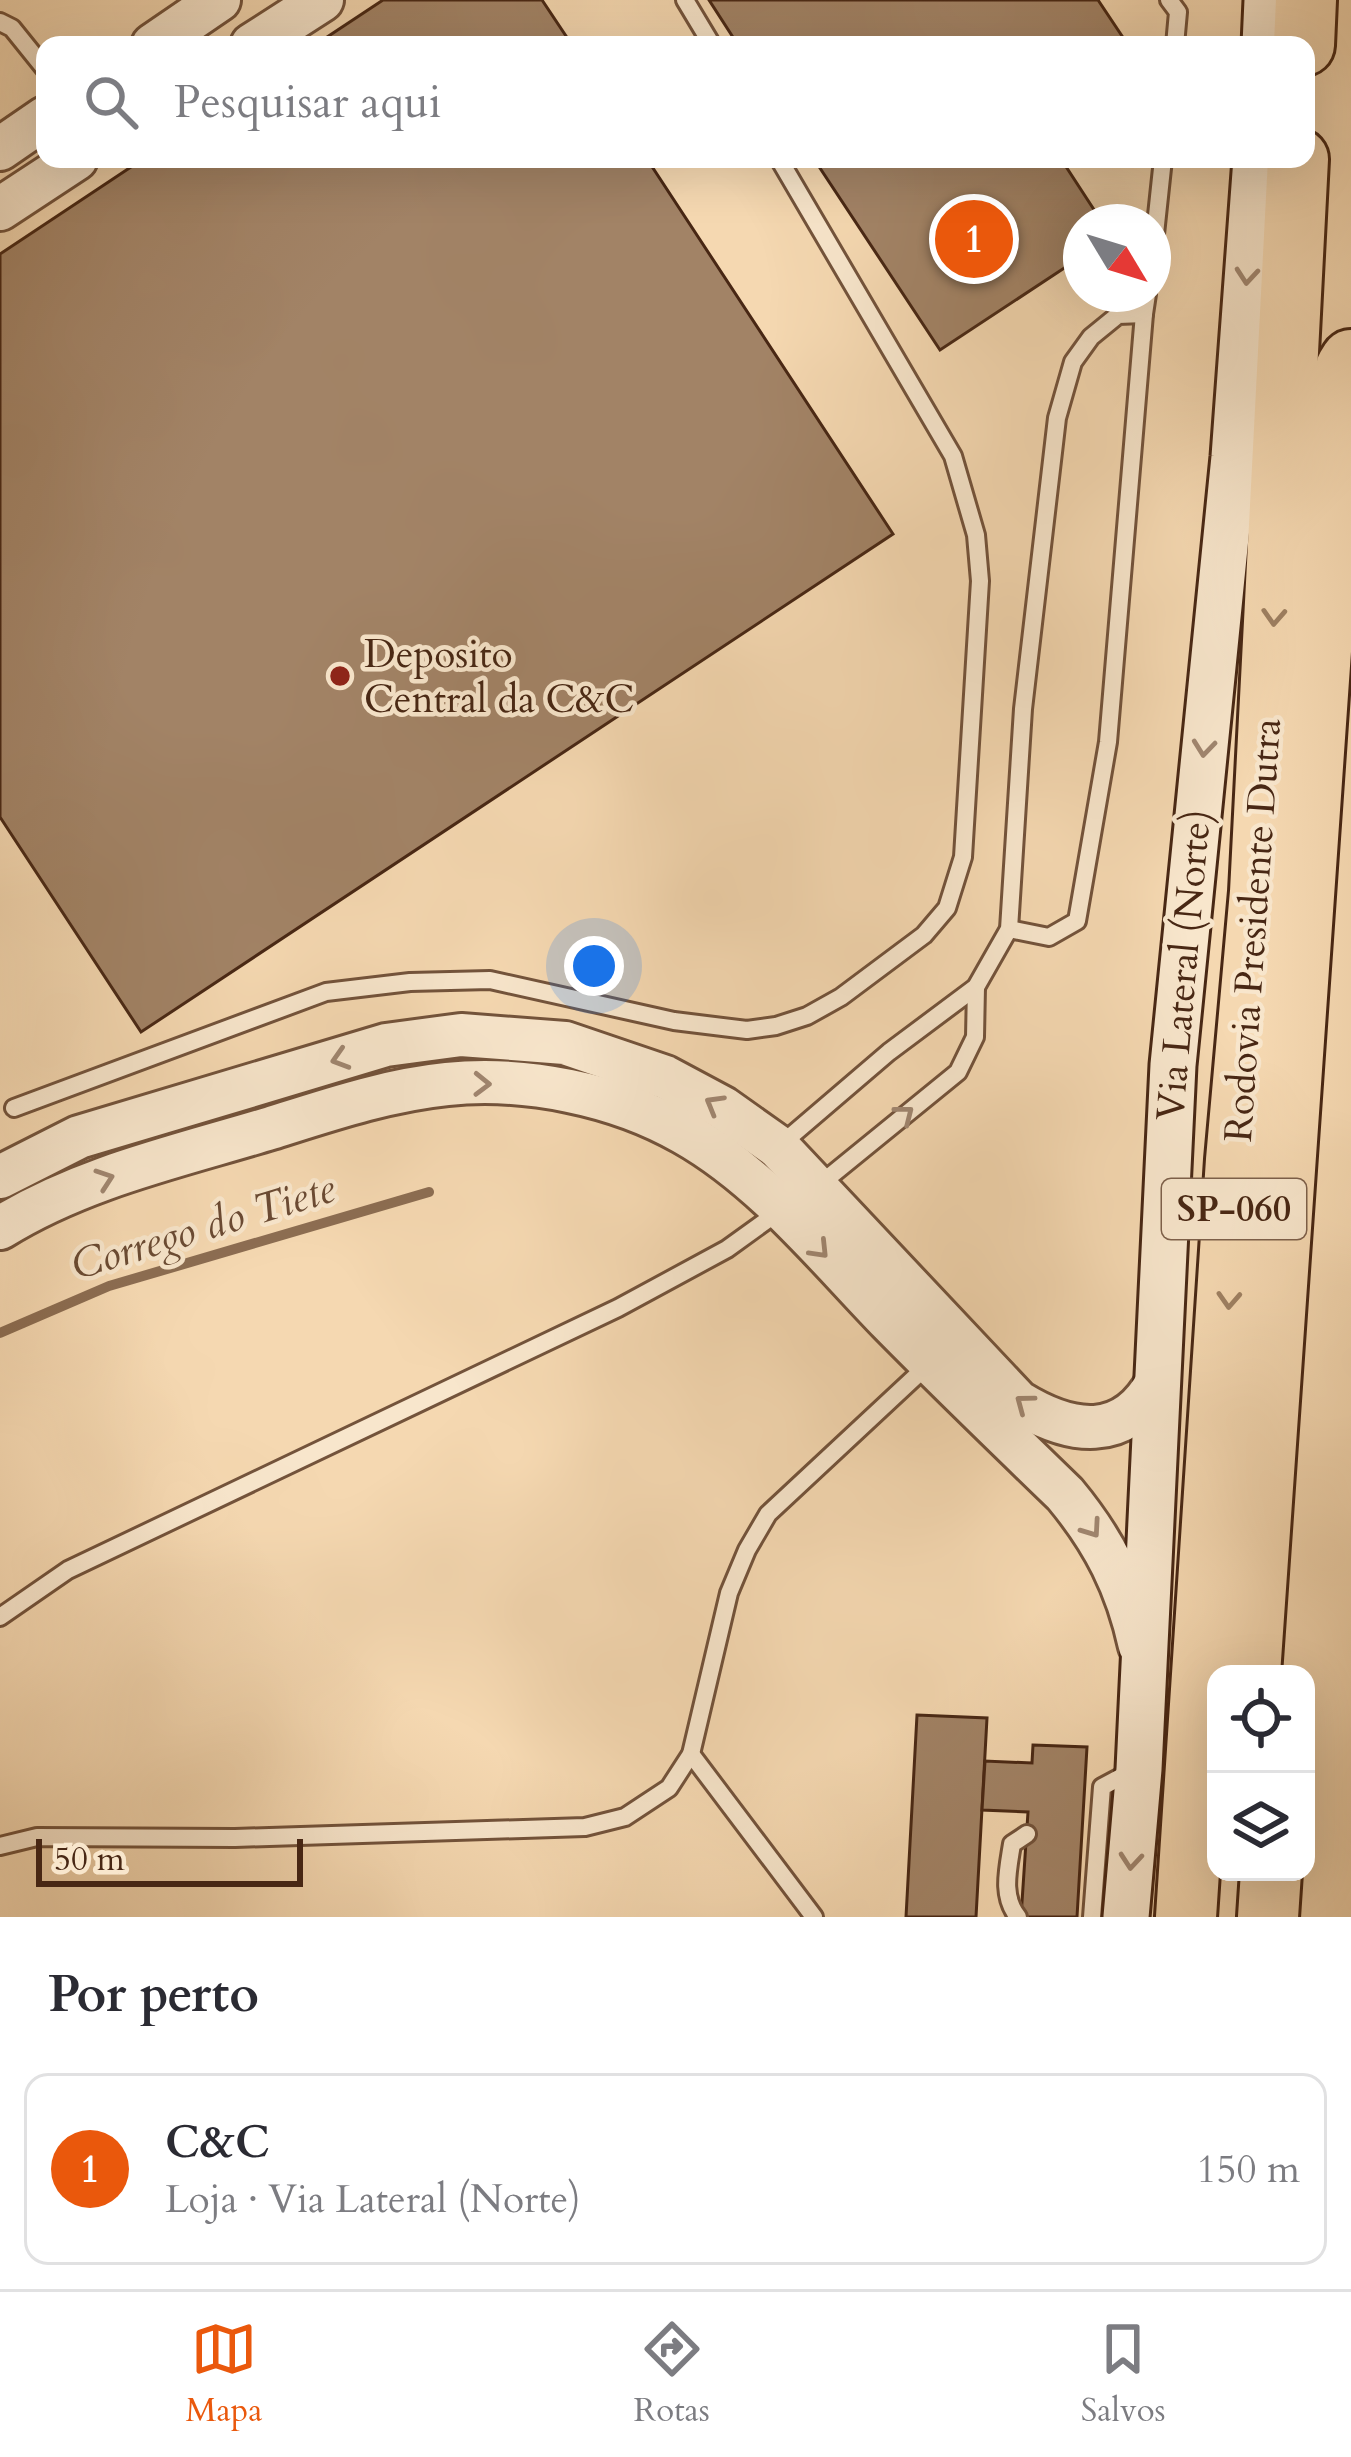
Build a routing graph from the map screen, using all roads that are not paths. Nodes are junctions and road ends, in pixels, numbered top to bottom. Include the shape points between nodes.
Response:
1 (219, 0) edge
2 (322, 0) edge
3 (685, 0) edge
4 (1268, 0) edge
5 (1306, 0) edge
6 (1176, 4) edge
7 (0, 22) edge
8 (166, 36) edge
9 (266, 36) edge
10 (707, 36) edge
11 (1175, 36) edge
12 (1265, 36) edge
13 (1304, 36) edge
14 (36, 58) edge
15 (36, 124) edge
16 (0, 149) edge
17 (62, 168) edge
18 (783, 168) edge
19 (1162, 168) edge
20 (1255, 168) edge
21 (1298, 168) edge
22 (1158, 204) edge
23 (0, 208) edge
24 (1144, 314) joint
25 (1351, 360) edge
26 (1351, 606) edge
27 (1009, 929) junction
28 (976, 987) junction
29 (14, 1108) dead end
30 (778, 1147) junction
31 (0, 1177) edge
32 (798, 1199) junction
33 (0, 1228) edge
34 (930, 1363) junction
35 (1157, 1382) junction
36 (0, 1617) edge
37 (1144, 1660) junction
38 (1251, 1665) edge
39 (1285, 1665) edge
40 (691, 1754) junction
41 (1120, 1778) junction
42 (1084, 1807) dead end
43 (1027, 1834) dead end
44 (0, 1846) edge
45 (1230, 1881) edge
46 (1270, 1881) edge
47 (814, 1917) edge
48 (1018, 1917) edge
49 (1092, 1917) edge
50 (1126, 1917) edge
51 (1186, 1917) edge
52 (1227, 1917) edge
53 (1268, 1917) edge

1 - 8 street
2 - 9 street
3 - 10 lane
4 - 12 main road
5 - 13 highway
6 - 11 lane
7 - 14 lane
15 - 16 street
17 - 23 street
18 - 29 lane via 953,456 976,536 963,857 938,922 841,997 776,1026 674,1021 490,980 410,982 326,992
19 - 22 lane
20 -> 35 main road, Via Lateral (Norte) via 1173,1065
21 -> 51 highway, Rodovia Presidente Dutra / SP-060 via 1260,892
24 - 27 lane via 1118,315 1091,337 1073,362 1057,418 1023,709
24 - 27 lane via 1108,742 1084,896 1077,922 1049,938
25 - 38 highway via 1330,521
26 - 39 highway, Rodovia Presidente Dutra / SP-060
27 - 28 lane
28 - 30 lane
32 -> 28 lane via 958,1072 975,1037
30 -> 31 street via 645,1068 565,1043 461,1035 386,1045 79,1137
30 - 32 street
33 -> 32 street via 95,1181 390,1093 450,1083 552,1088 664,1123
32 -> 34 street
35 -> 32 street via 1145,1403 1107,1425 1076,1427 1034,1412
32 - 36 lane via 727,1250 617,1308 68,1570
34 -> 37 street via 1095,1530 1131,1604
34 - 40 lane via 768,1514 729,1593
35 - 37 main road, Via Lateral (Norte)
37 - 41 main road, Via Lateral (Norte)
40 - 44 lane via 651,1803 585,1827 37,1837
40 - 47 lane
41 - 42 lane
41 - 49 lane
41 -> 50 main road, Via Lateral (Norte)
43 - 48 lane via 1012,1844 1007,1873 1007,1904
45 - 52 highway
46 - 53 highway

